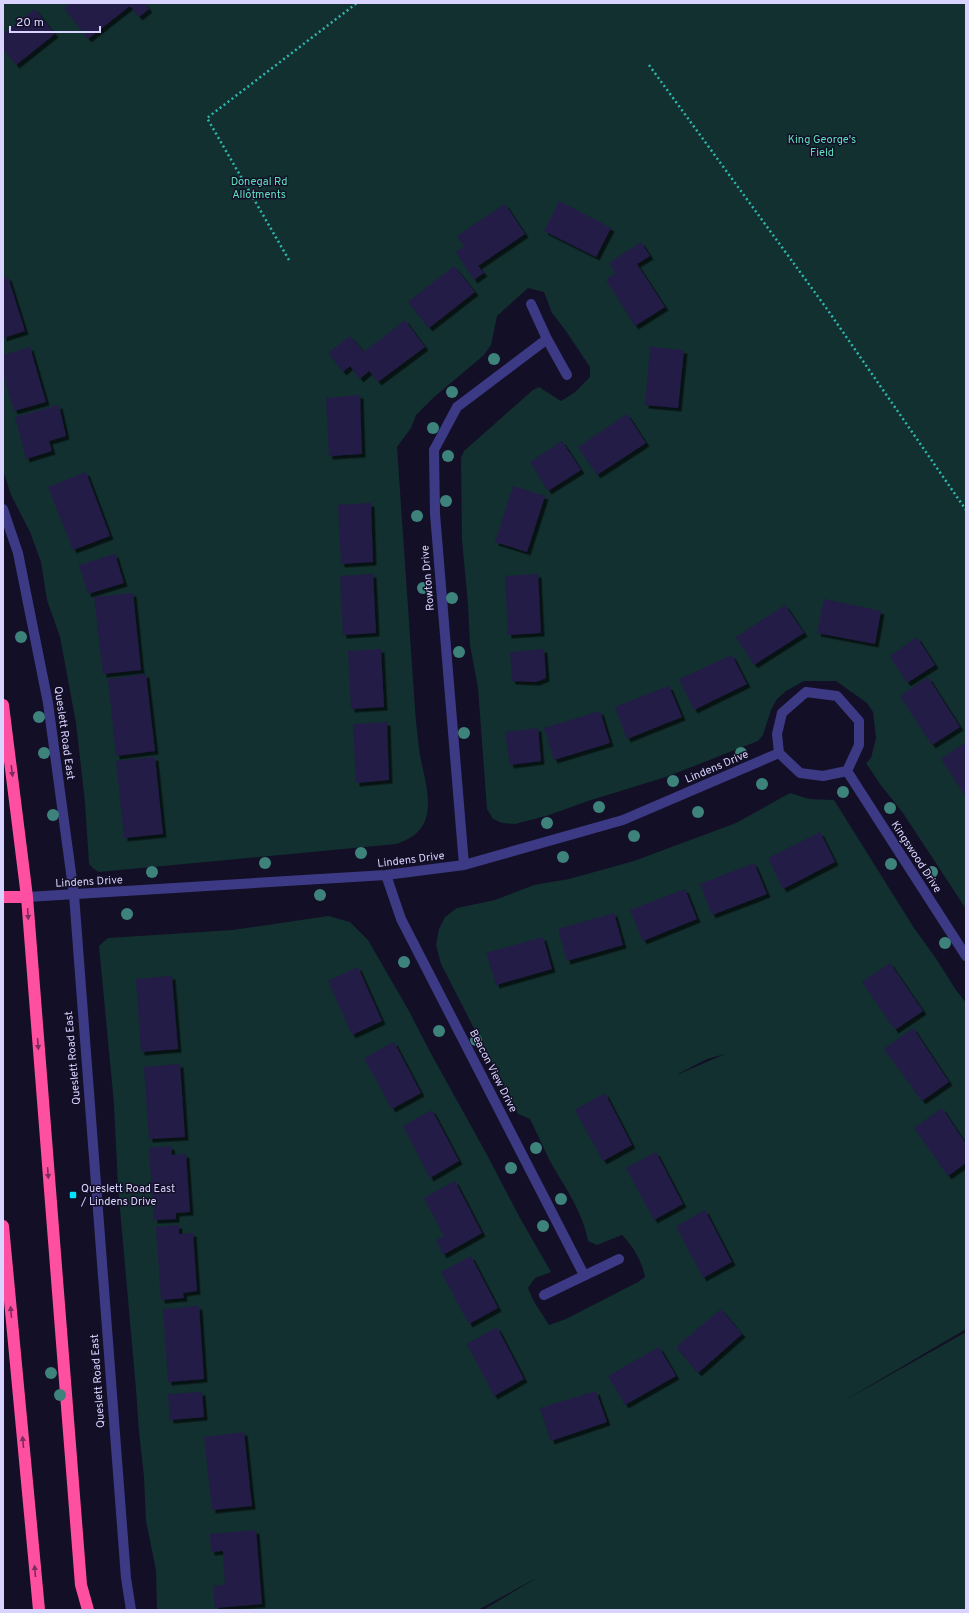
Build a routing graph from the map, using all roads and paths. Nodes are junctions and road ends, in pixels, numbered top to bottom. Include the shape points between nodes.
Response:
1 (357, 3) edge
2 (649, 65) dead end
3 (290, 260) dead end
4 (531, 304) dead end
5 (547, 339) junction
6 (567, 375) dead end
7 (3, 509) edge
8 (966, 510) edge
9 (3, 705) edge
10 (779, 754) junction
11 (847, 771) junction
12 (464, 865) junction
13 (386, 875) junction
14 (74, 895) junction
15 (3, 897) edge
16 (27, 897) junction
17 (966, 956) edge
18 (3, 1226) edge
19 (619, 1259) dead end
20 (584, 1275) junction
21 (544, 1295) dead end
22 (39, 1610) edge
23 (88, 1610) edge
24 (131, 1610) edge

1 - 3 path via 207,118
2 - 8 path via 827,309
4 - 5 street
5 - 6 street
5 - 12 street, Rowton Drive via 457,407 434,450 435,514
7 - 14 street, Queslett Road East via 18,553 48,703
9 -> 16 highway
10 - 11 street via 800,773 823,776
10 - 11 street via 777,734 782,713 806,692 837,696 859,721 859,745
10 - 12 street, Lindens Drive via 623,820
11 - 17 street, Kingswood Drive
12 - 13 street, Lindens Drive
13 - 14 street, Lindens Drive
13 - 20 street, Beacon View Drive via 401,919
14 - 16 street, Lindens Drive
14 - 24 street, Queslett Road East via 126,1578
15 - 16 highway
16 -> 23 highway via 81,1577
22 -> 18 highway
19 - 20 street
20 - 21 street

